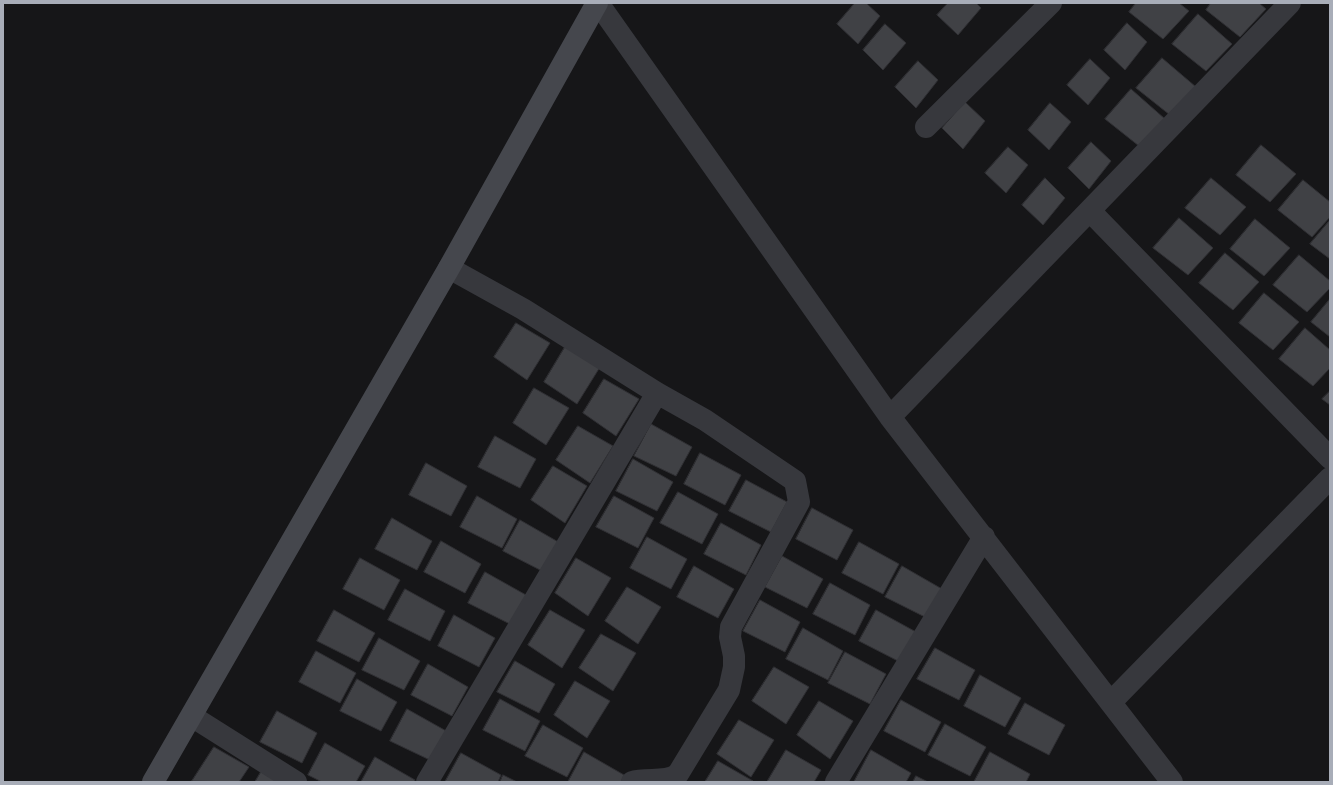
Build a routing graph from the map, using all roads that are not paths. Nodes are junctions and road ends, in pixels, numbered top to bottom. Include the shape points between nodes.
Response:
1 (598, 3) edge
2 (1051, 3) edge
3 (1290, 3) edge
4 (926, 127) dead end
5 (1090, 211) junction
6 (449, 268) junction
7 (657, 393) junction
8 (890, 417) junction
9 (1330, 458) edge
10 (1330, 478) edge
11 (984, 537) junction
12 (1111, 702) junction
13 (193, 717) junction
14 (1171, 781) edge
15 (153, 782) edge
16 (296, 782) edge
17 (427, 782) edge
18 (632, 782) edge
19 (836, 782) edge

1 - 6 main road
1 - 8 street
2 - 4 street
3 - 5 street
5 - 8 street
5 - 9 street
6 - 7 street via 523,309
6 - 13 main road
7 - 17 street
7 - 18 street via 705,420 795,482 799,502 731,627 734,667 729,690 678,774 670,779 649,778
8 - 11 street
10 - 12 street
11 - 12 street
11 - 19 street
12 - 14 street
13 - 15 main road
13 - 16 street

